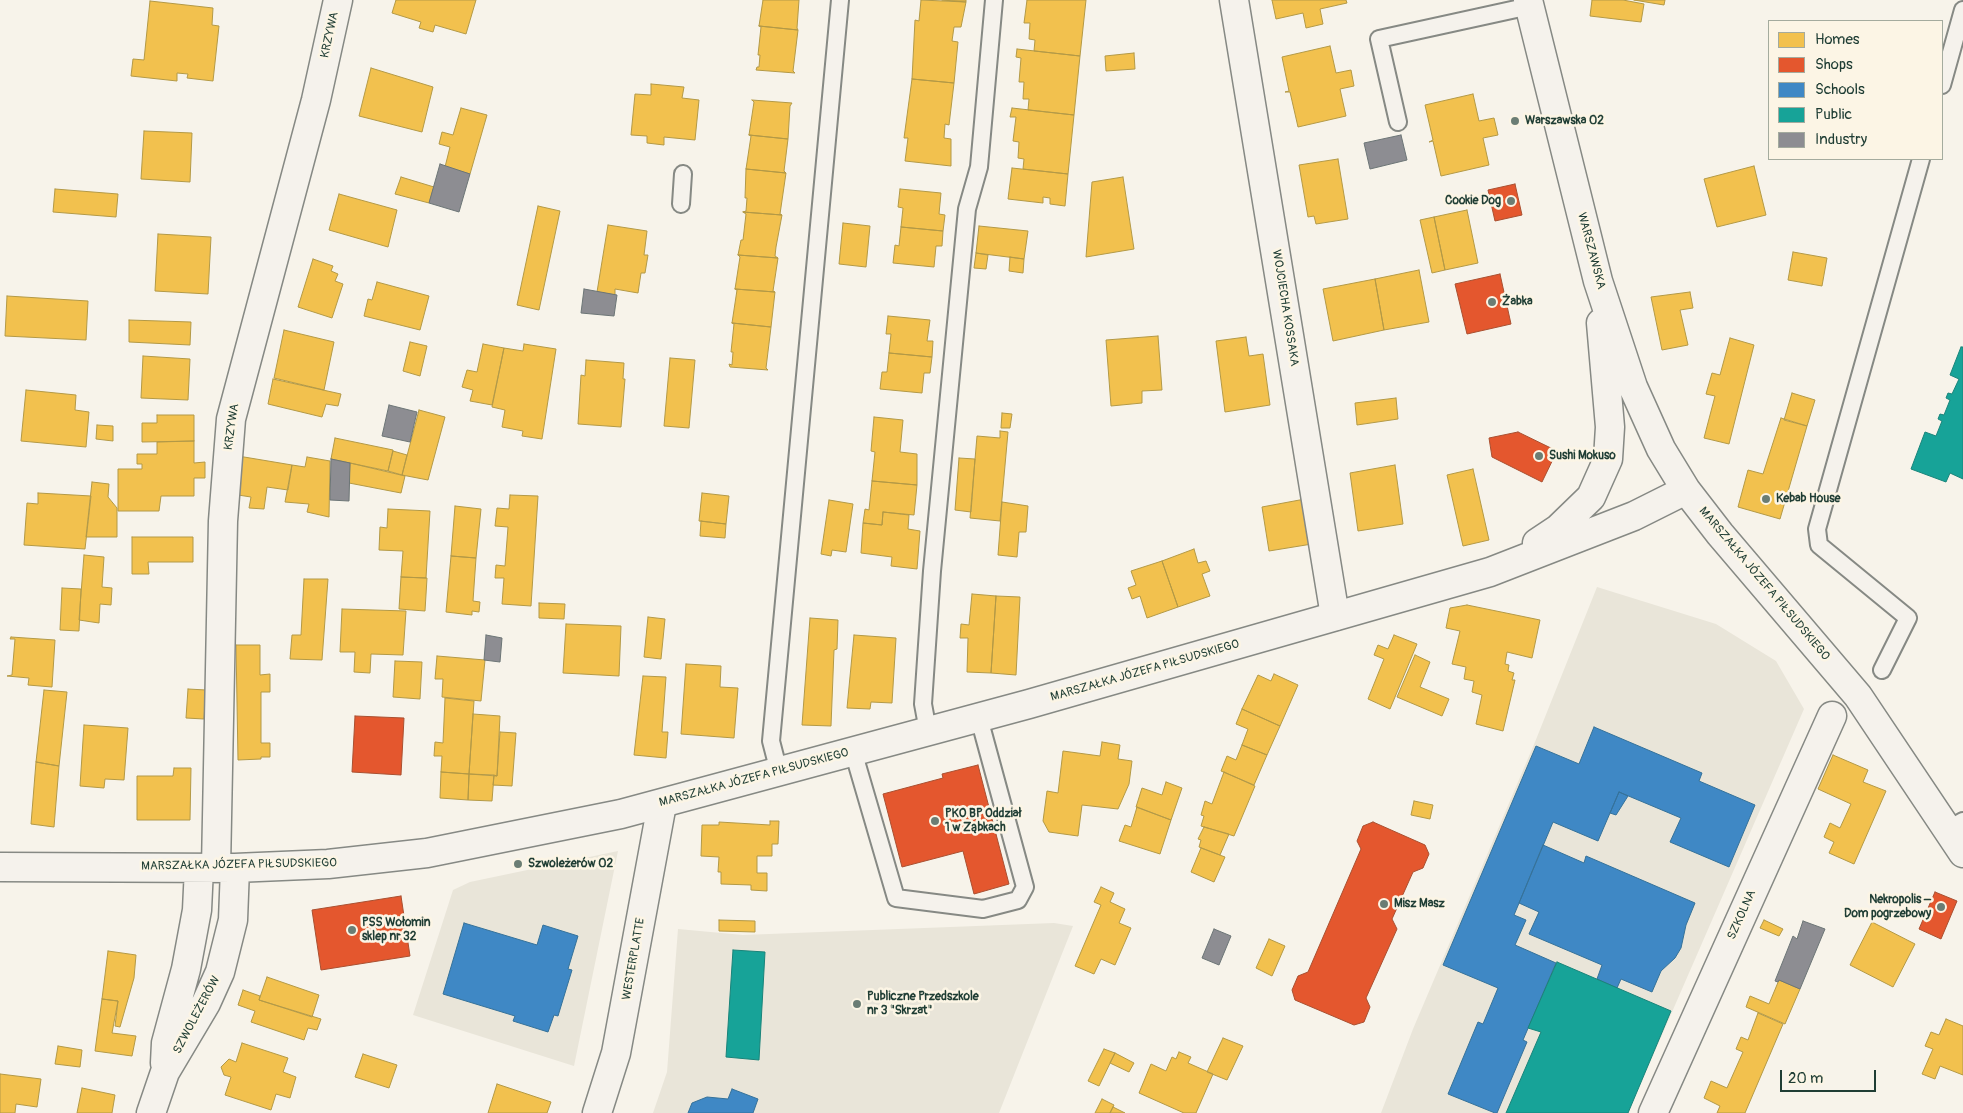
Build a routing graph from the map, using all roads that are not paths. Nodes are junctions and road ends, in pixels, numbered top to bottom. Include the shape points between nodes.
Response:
1 (338, 0) edge
2 (840, 0) edge
3 (994, 0) edge
4 (1234, 0) edge
5 (1529, 3) edge
6 (1963, 10) edge
7 (1943, 81) edge
8 (1398, 122) dead end
9 (1921, 160) edge
10 (683, 174) dead end
11 (681, 204) dead end
12 (1598, 282) junction
13 (1686, 490) junction
14 (1490, 572) junction
15 (1335, 616) junction
16 (1882, 670) dead end
17 (1832, 716) dead end
18 (979, 718) junction
19 (928, 731) junction
20 (853, 751) junction
21 (779, 772) junction
22 (662, 804) junction
23 (1955, 826) edge
24 (1963, 853) edge
25 (0, 867) edge
26 (216, 867) junction
27 (165, 1072) junction
28 (151, 1113) edge
29 (597, 1113) edge
30 (1653, 1113) edge

1 - 26 street, KRZYWA via 316,100 231,418 223,521
2 - 21 lane via 771,741
3 - 19 lane via 980,167 967,209 933,561 923,704
4 - 15 street, WOJCIECHA KOSSAKA
5 - 8 lane via 1379,39
5 - 12 street, WARSZAWSKA
6 - 7 lane
9 - 16 lane via 1817,529 1819,545 1908,618
10 - 11 lane
12 - 13 street, WARSZAWSKA via 1633,388 1661,450
12 - 14 street, MARSZAŁKA JÓZEFA PIŁSUDSKIEGO via 1611,443 1603,473 1592,497 1575,515
13 - 14 street, MARSZAŁKA JÓZEFA PIŁSUDSKIEGO via 1634,516
13 - 23 street, MARSZAŁKA JÓZEFA PIŁSUDSKIEGO via 1858,696
14 - 15 street, MARSZAŁKA JÓZEFA PIŁSUDSKIEGO
15 - 18 street, MARSZAŁKA JÓZEFA PIŁSUDSKIEGO
17 - 30 street, SZKOLNA
18 - 19 street, MARSZAŁKA JÓZEFA PIŁSUDSKIEGO
18 - 20 lane via 1025,887 1018,900 983,909 896,898
19 - 20 street, MARSZAŁKA JÓZEFA PIŁSUDSKIEGO
20 - 21 street, MARSZAŁKA JÓZEFA PIŁSUDSKIEGO
21 - 22 street, MARSZAŁKA JÓZEFA PIŁSUDSKIEGO
22 - 26 street, MARSZAŁKA JÓZEFA PIŁSUDSKIEGO via 427,853 328,864
22 - 29 street, WESTERPLATTE via 618,1044
23 - 24 street, MARSZAŁKA JÓZEFA PIŁSUDSKIEGO
25 - 26 street, MARSZAŁKA JÓZEFA PIŁSUDSKIEGO
26 - 27 street, SZWOLEŻERÓW via 197,910 186,970 166,1043
26 - 27 street, SZWOLEŻERÓW via 233,920 220,972 206,1003
27 - 28 street, SZWOLEŻERÓW

